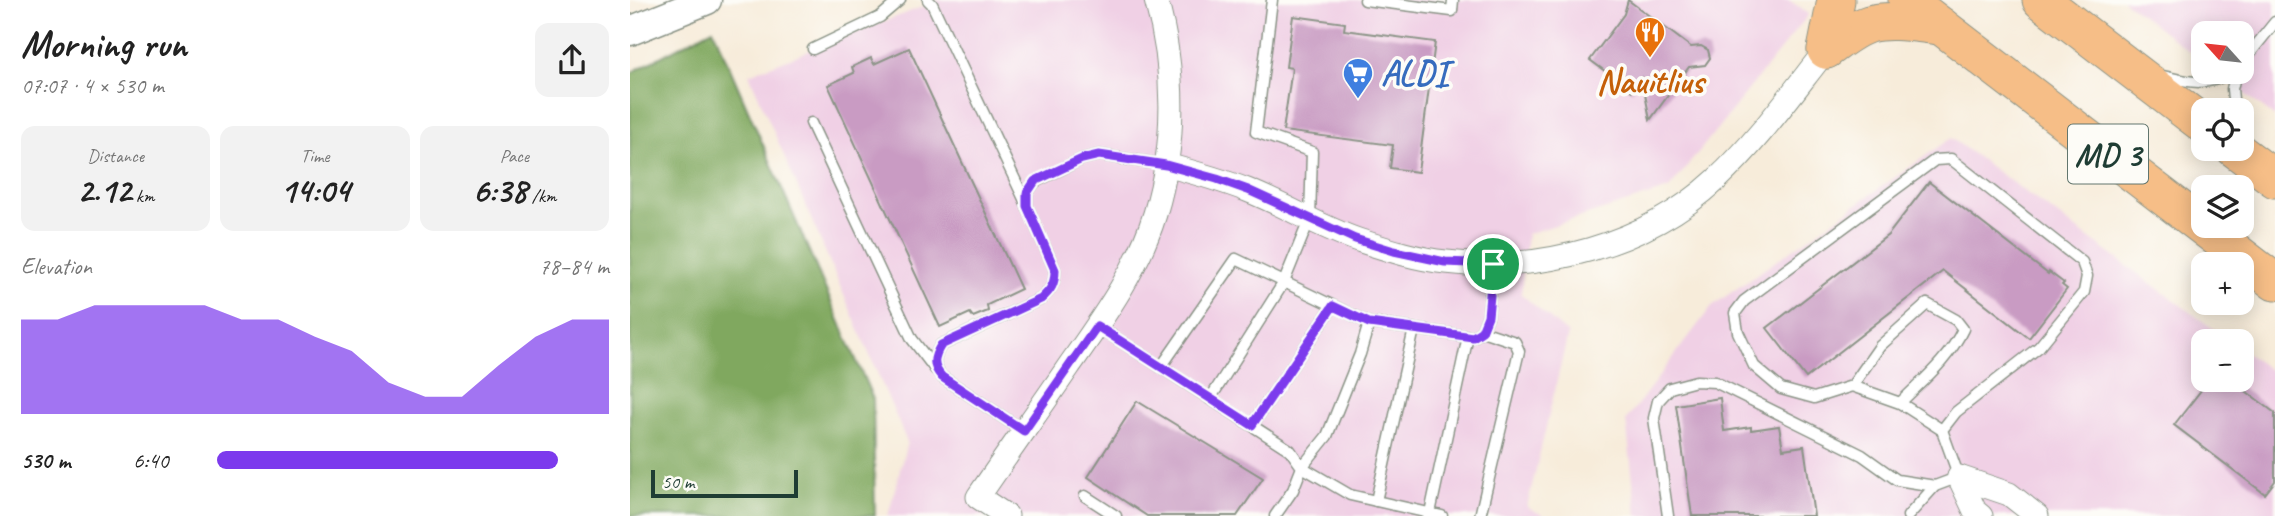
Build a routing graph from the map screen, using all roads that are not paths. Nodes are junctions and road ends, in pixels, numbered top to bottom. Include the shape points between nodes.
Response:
1 (707, 0) edge
2 (900, 0) edge
3 (928, 0) edge
4 (1156, 0) edge
5 (1272, 0) edge
6 (1365, 0) edge
7 (1453, 0) edge
8 (1836, 0) edge
9 (1908, 0) edge
10 (2041, 0) edge
11 (2275, 22) edge
12 (1941, 26) junction
13 (630, 31) edge
14 (2275, 33) edge
15 (2261, 39) junction
16 (2254, 48) edge
17 (813, 50) dead end
18 (1826, 50) junction
19 (2128, 67) junction
20 (2191, 82) edge
21 (2191, 115) edge
22 (811, 123) dead end
23 (1166, 165) junction
24 (1027, 206) junction
25 (1310, 218) junction
26 (1493, 264) junction
27 (1284, 282) junction
28 (2275, 282) edge
29 (1333, 306) junction
30 (1369, 323) junction
31 (1097, 326) junction
32 (1414, 329) junction
33 (1482, 331) junction
34 (1468, 336) junction
35 (1161, 367) junction
36 (935, 369) junction
37 (1852, 386) junction
38 (1210, 398) junction
39 (1900, 403) junction
40 (1252, 425) junction
41 (1942, 430) junction
42 (1024, 431) junction
43 (1302, 467) junction
44 (1959, 477) junction
45 (1935, 486) junction
46 (1086, 496) dead end
47 (1376, 501) junction
48 (1430, 513) junction
49 (1007, 516) edge
50 (1116, 516) edge
51 (1275, 516) edge
52 (1442, 516) edge
53 (1480, 516) edge
54 (1668, 516) edge
55 (1908, 516) edge
56 (1981, 516) edge
57 (2037, 516) edge

1 - 13 street via 663,13
2 - 17 lane via 880,17
3 - 24 lane
4 - 23 street via 1172,104
5 - 25 lane via 1256,132 1312,152
6 - 7 lane via 1452,11
8 - 18 highway
9 - 12 highway, MD 3
10 - 19 highway, MD 3
11 - 15 lane
12 - 18 highway via 1868,24
12 - 28 highway, MD 3
14 - 15 lane
15 - 16 lane
18 - 26 street via 1749,146 1716,181 1678,210 1597,248 1558,258
19 - 20 lane
19 - 21 highway, MD 3
22 - 36 lane via 912,339
23 - 24 lane via 1099,155 1082,159 1035,181 1027,193
23 - 25 street via 1248,190
23 - 31 street via 1154,216 1133,266
24 - 36 lane via 1055,270 1051,290 1041,299 941,345 934,356
25 - 26 street via 1394,251 1445,262
25 - 27 lane
26 - 33 lane
27 - 29 lane
27 - 35 lane via 1236,259
27 - 38 lane
29 - 30 lane
29 - 40 lane
30 - 32 lane
30 - 43 lane via 1327,436
31 - 35 lane
31 - 42 street
32 - 34 lane
32 - 47 lane
33 - 34 lane
33 - 53 lane via 1515,342 1519,351
34 - 48 lane
35 - 38 lane
36 - 42 lane
37 - 39 lane
37 - 39 lane via 1880,346 1927,304 1964,329 1939,365
37 - 41 lane via 1814,398 1781,390 1754,366 1738,332 1735,313 1744,300 1935,160 1951,159 2082,262 2087,276 2084,292 2039,347 1956,412
38 - 40 lane
39 - 41 lane
40 - 43 lane via 1290,450
41 - 44 lane
42 - 49 street via 978,497
43 - 47 lane via 1350,495
43 - 51 lane
44 - 45 lane
44 - 56 street
44 - 57 street via 2010,494
45 - 54 lane via 1897,480 1862,455 1715,382 1696,381 1670,388 1658,401 1654,418
45 - 55 lane
46 - 50 lane
47 - 48 lane
48 - 52 lane

